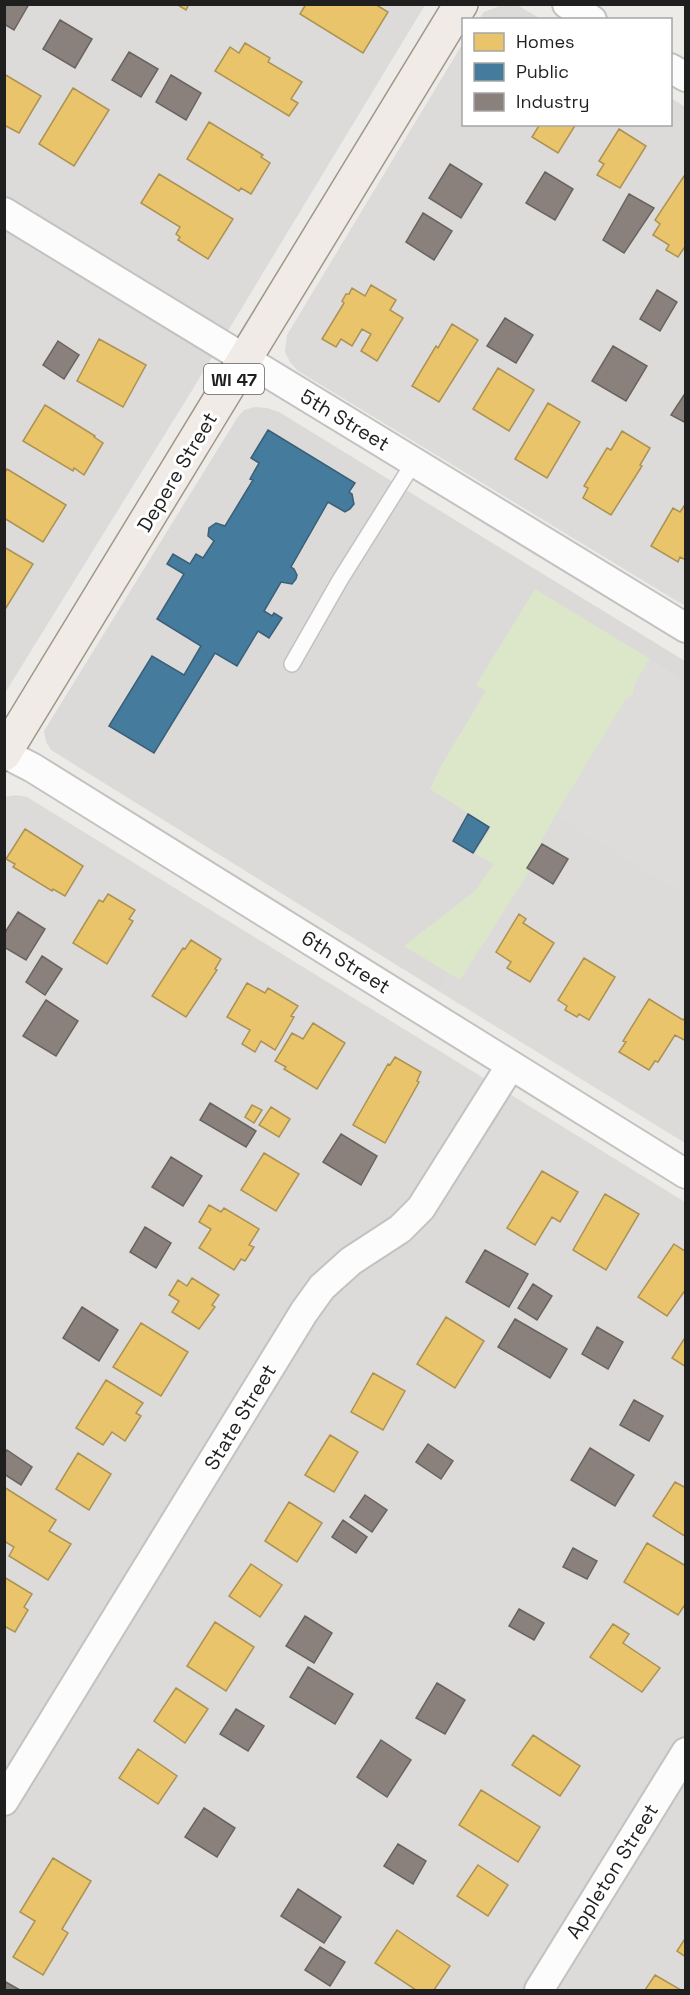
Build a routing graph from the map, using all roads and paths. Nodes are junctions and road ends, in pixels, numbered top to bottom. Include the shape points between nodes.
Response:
1 (461, 4) edge
2 (567, 4) edge
3 (589, 18) edge
4 (672, 69) edge
5 (686, 77) edge
6 (4, 212) edge
7 (246, 360) junction
8 (414, 462) junction
9 (686, 628) edge
10 (292, 664) dead end
11 (5, 754) edge
12 (511, 1065) junction
13 (686, 1173) edge
14 (686, 1752) edge
15 (4, 1801) edge
16 (539, 1990) edge

1 - 7 main road, Depere Street / WI 47
2 - 3 street
4 - 5 street
6 - 7 street, 5th Street
7 - 8 street, 5th Street
7 - 11 main road, Depere Street / WI 47
8 - 9 street, 5th Street
8 - 10 lane
11 - 12 street, 6th Street
12 - 13 street, 6th Street
12 - 15 street, State Street via 421,1208 400,1229 351,1261 322,1287 304,1312
14 - 16 street, Appleton Street

